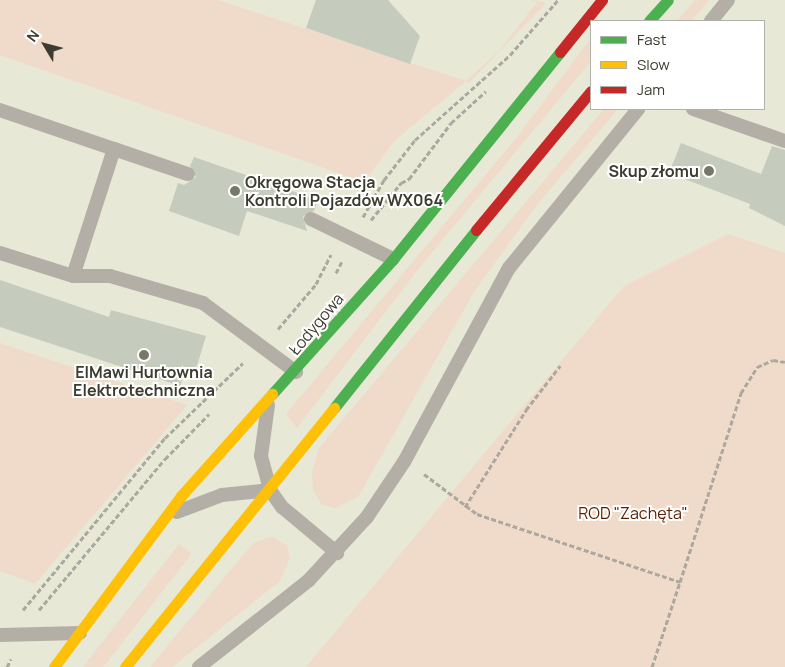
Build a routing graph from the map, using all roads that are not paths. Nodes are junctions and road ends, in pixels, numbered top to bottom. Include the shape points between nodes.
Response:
1 (602, 0) edge
2 (668, 0) edge
3 (728, 0) edge
4 (650, 20) edge
5 (712, 20) edge
6 (590, 92) edge
7 (0, 110) edge
8 (637, 110) edge
9 (696, 110) edge
10 (785, 141) edge
11 (114, 149) junction
12 (188, 174) dead end
13 (311, 219) dead end
14 (0, 253) edge
15 (393, 259) junction
16 (73, 276) junction
17 (296, 372) junction
18 (269, 400) junction
19 (270, 490) junction
20 (164, 519) junction
21 (337, 553) junction
22 (81, 633) junction
23 (4, 635) edge
24 (54, 667) edge
25 (125, 667) edge
26 (199, 667) edge

1 - 15 main road, Łodygowa
2 - 4 main road
3 - 5 lane
6 - 19 main road via 434,280
7 - 11 lane
8 - 21 lane via 509,268 404,462
9 - 10 lane
11 - 12 lane
11 - 16 lane
13 - 15 lane via 341,237
14 - 16 lane
15 - 17 main road, Łodygowa
16 - 17 lane via 110,276 202,303
17 - 18 main road, Łodygowa
18 - 19 lane via 261,456
18 - 20 main road, Łodygowa via 225,444
19 - 20 lane via 198,501
19 - 21 lane via 282,507
19 - 25 main road
20 - 22 main road, Łodygowa
21 - 26 lane via 296,591
22 - 23 lane
22 - 24 main road, Łodygowa

